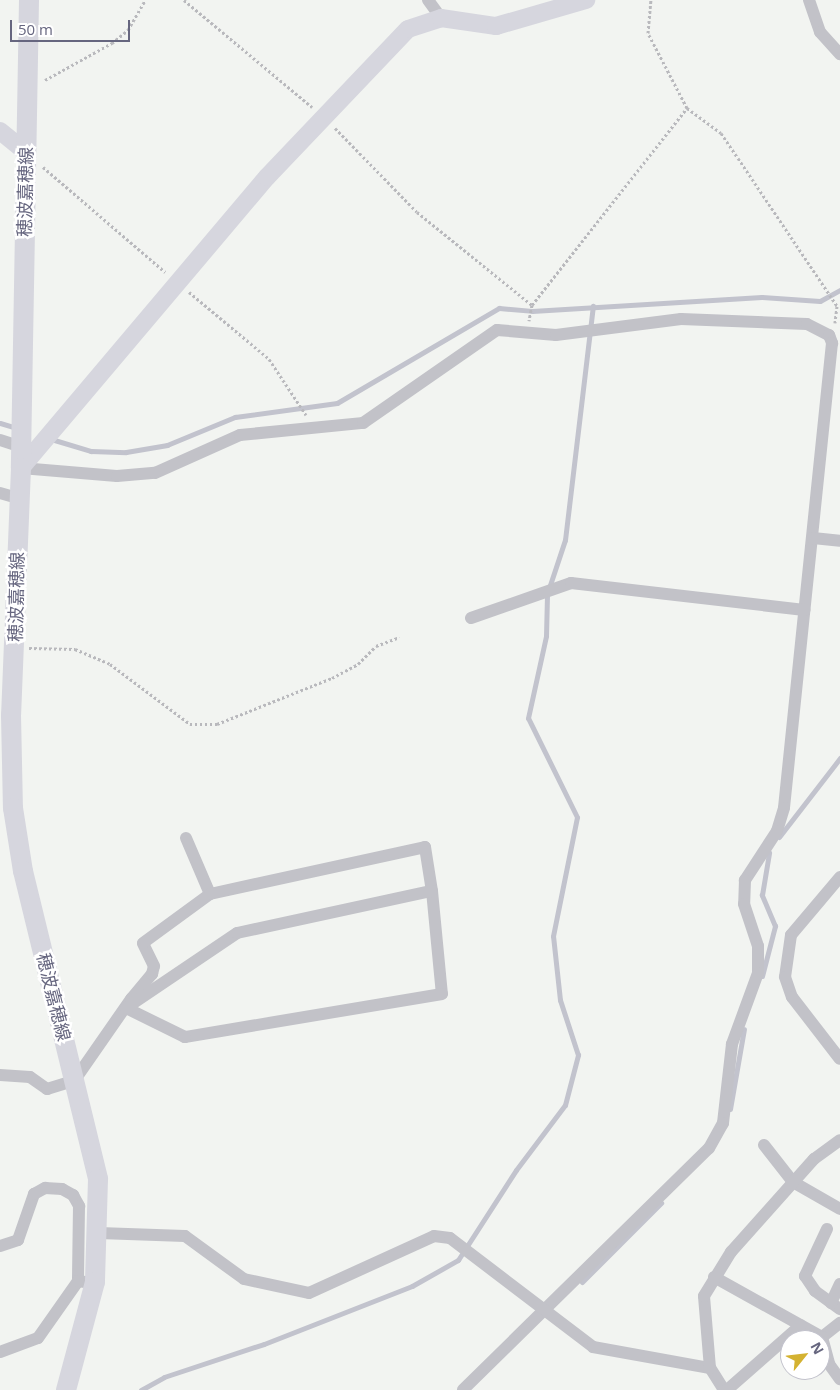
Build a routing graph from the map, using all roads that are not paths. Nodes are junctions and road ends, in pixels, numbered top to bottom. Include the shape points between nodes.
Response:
1 (29, 0) edge
2 (428, 0) edge
3 (586, 0) edge
4 (809, 0) edge
5 (441, 18) junction
6 (840, 54) edge
7 (0, 131) edge
8 (26, 152) junction
9 (0, 440) edge
10 (21, 447) junction
11 (21, 468) junction
12 (9, 495) edge
13 (813, 538) junction
14 (840, 541) edge
15 (804, 610) junction
16 (470, 618) dead end
17 (8, 651) edge
18 (186, 838) dead end
19 (840, 877) edge
20 (432, 892) junction
21 (210, 894) junction
22 (126, 1008) junction
23 (840, 1059) edge
24 (0, 1075) edge
25 (74, 1081) junction
26 (840, 1140) edge
27 (764, 1145) dead end
28 (793, 1182) junction
29 (840, 1209) edge
30 (827, 1229) dead end
31 (99, 1233) junction
32 (0, 1246) edge
33 (714, 1277) junction
34 (87, 1282) junction
35 (840, 1284) edge
36 (836, 1306) edge
37 (543, 1312) junction
38 (840, 1323) edge
39 (801, 1325) junction
40 (810, 1330) edge
41 (830, 1331) edge
42 (0, 1352) edge
43 (830, 1365) edge
44 (710, 1368) junction
45 (840, 1379) edge
46 (66, 1390) edge
47 (463, 1390) edge
48 (725, 1390) edge

1 - 8 main road, 穂波嘉穂線
2 - 5 street
3 - 5 street via 496,26
4 - 6 street via 820,32
5 - 11 street via 408,29 323,117 241,207
7 - 8 street
8 - 10 main road, 穂波嘉穂線
9 - 10 street
10 - 11 main road, 穂波嘉穂線
11 - 12 main road, 穂波嘉穂線
11 - 13 street via 117,476 155,473 240,435 363,423 481,337 497,330 556,335 681,319 817,326 832,343
12 - 17 main road, 穂波嘉穂線
13 - 14 street
13 - 15 street
15 - 16 street via 571,583 523,596
15 - 37 street via 784,808 776,831 745,880 744,904 758,946 758,972 732,1044 723,1123 709,1148
17 - 25 main road, 穂波嘉穂線 via 13,808 23,872
18 - 21 street
19 - 23 street via 791,935 786,977 792,997
20 - 21 street via 425,847
20 - 22 street via 237,933
20 - 22 street via 442,994 185,1036
21 - 22 street via 143,943 154,966 152,974
22 - 25 street
24 - 25 street via 30,1077 47,1089
25 - 31 main road, 穂波嘉穂線 via 98,1179
26 - 28 street
27 - 28 street
28 - 29 street
28 - 33 street
30 - 36 street via 805,1276 815,1291
31 - 34 main road, 穂波嘉穂線
31 - 37 street via 185,1236 244,1279 309,1293 434,1236 450,1238
32 - 34 street via 18,1240 34,1194 45,1188 62,1189 73,1195 79,1206
33 - 39 street
33 - 44 street via 703,1305
34 - 42 street via 38,1338
34 - 46 main road, 穂波嘉穂線
35 - 36 street
37 - 44 street via 593,1347
37 - 47 street
38 - 41 street
39 - 40 street
39 - 48 street
43 - 45 street
44 - 48 street

